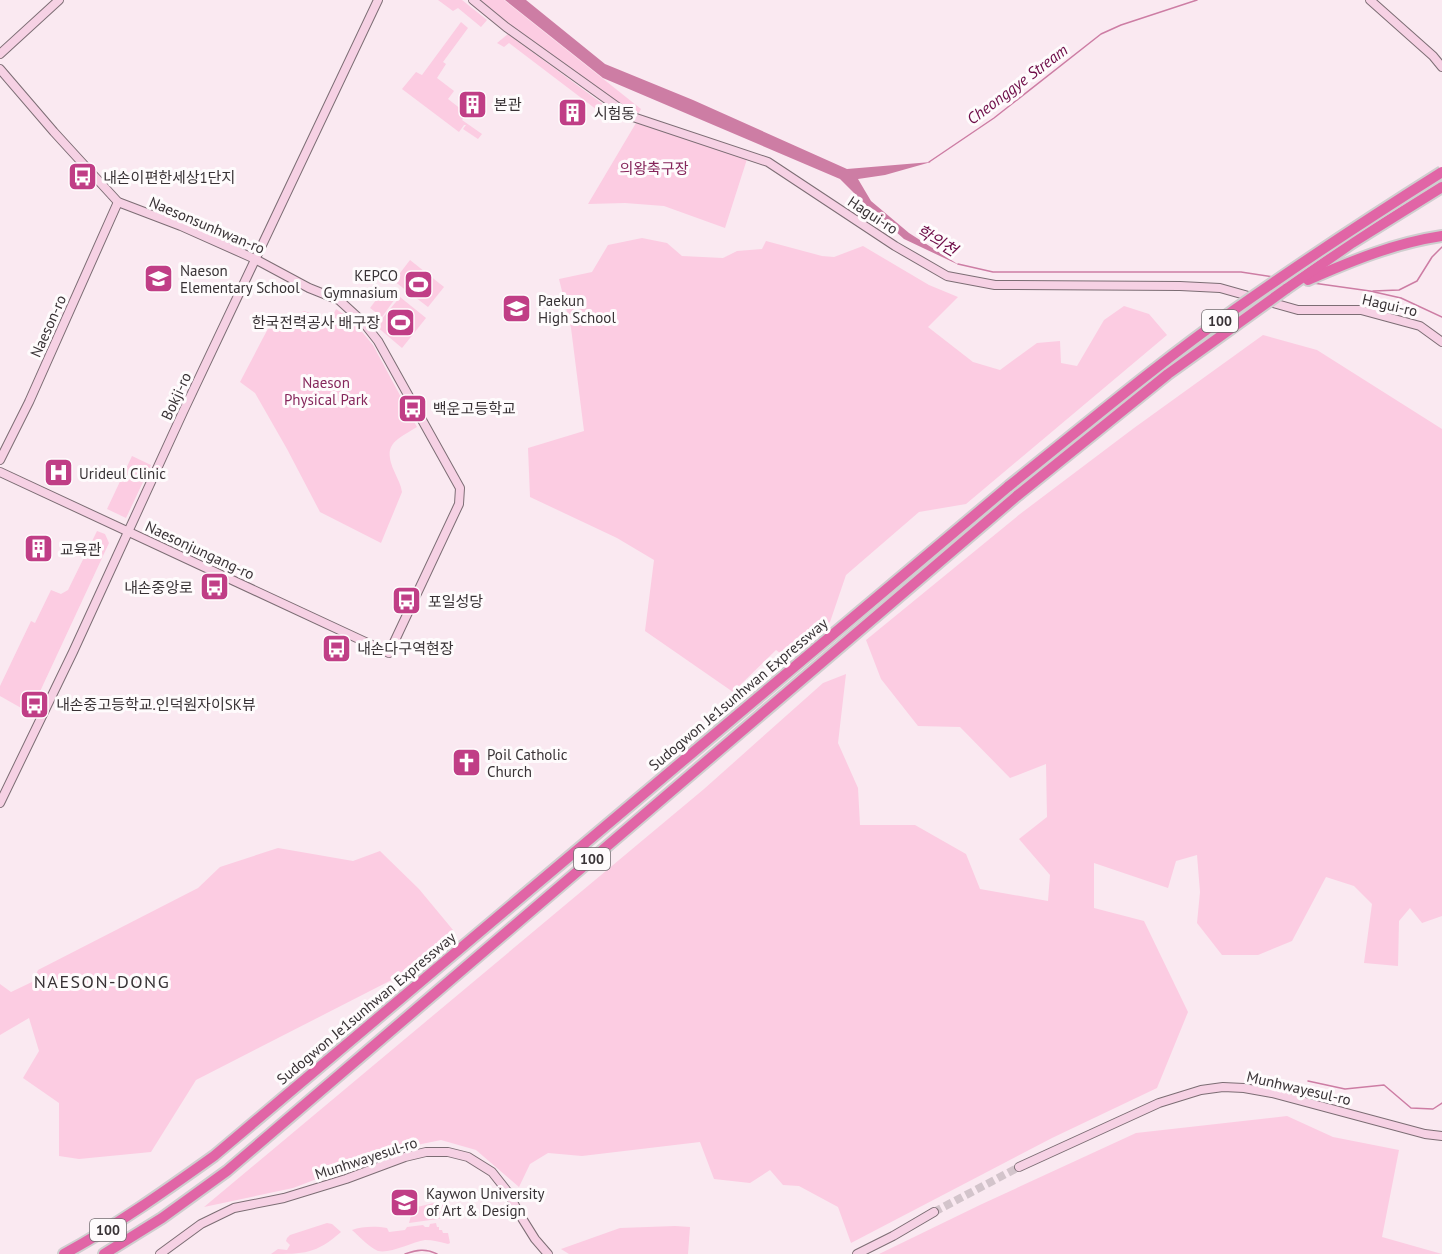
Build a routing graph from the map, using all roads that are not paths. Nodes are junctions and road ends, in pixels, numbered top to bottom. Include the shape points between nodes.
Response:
1 (59, 0) edge
2 (378, 0) edge
3 (473, 0) edge
4 (1370, 0) edge
5 (0, 54) edge
6 (1442, 67) edge
7 (0, 69) edge
8 (1442, 172) edge
9 (1442, 187) edge
10 (118, 202) junction
11 (1442, 236) edge
12 (255, 259) junction
13 (1286, 289) junction
14 (1442, 342) edge
15 (0, 460) edge
16 (0, 472) edge
17 (128, 532) junction
18 (389, 653) joint
19 (0, 804) edge
20 (1442, 1136) edge
21 (1019, 1167) tunnel mouth
22 (934, 1212) tunnel mouth
23 (64, 1254) edge
24 (104, 1254) edge
25 (160, 1254) edge
26 (548, 1254) edge
27 (857, 1254) edge

1 - 5 street
2 - 12 street, Bokji-ro
3 - 14 street, Hagui-ro via 626,113 768,162 947,276 995,285 1220,288 1298,310 1361,310 1420,326
4 - 6 street
7 - 10 street, Naesonsunhwan-ro
8 - 23 highway, Sudogwon Je1sunhwan Expressway / 100, bridge via 1233,311 1133,387 1009,486 214,1156 150,1202
9 - 13 highway, Sudogwon Je1sunhwan Expressway / 100
10 - 12 street, Naesonsunhwan-ro
10 - 15 street, Naeson-ro
11 - 13 highway via 1362,257
12 - 17 street, Bokji-ro
12 - 18 street, Naesonsunhwan-ro via 339,300 363,322 378,341 460,488 459,504
13 - 24 highway, Sudogwon Je1sunhwan Expressway / 100, bridge via 1168,374 1018,495 227,1171
16 - 17 street, Naesonjungang-ro
17 - 18 street, Naesonjungang-ro
17 - 19 street, Bokji-ro
20 - 21 street, Munhwayesul-ro via 1272,1093 1223,1087 1159,1103
22 - 27 street
25 - 26 street, Munhwayesul-ro via 201,1224 234,1208 284,1198 426,1152 468,1157 492,1172

